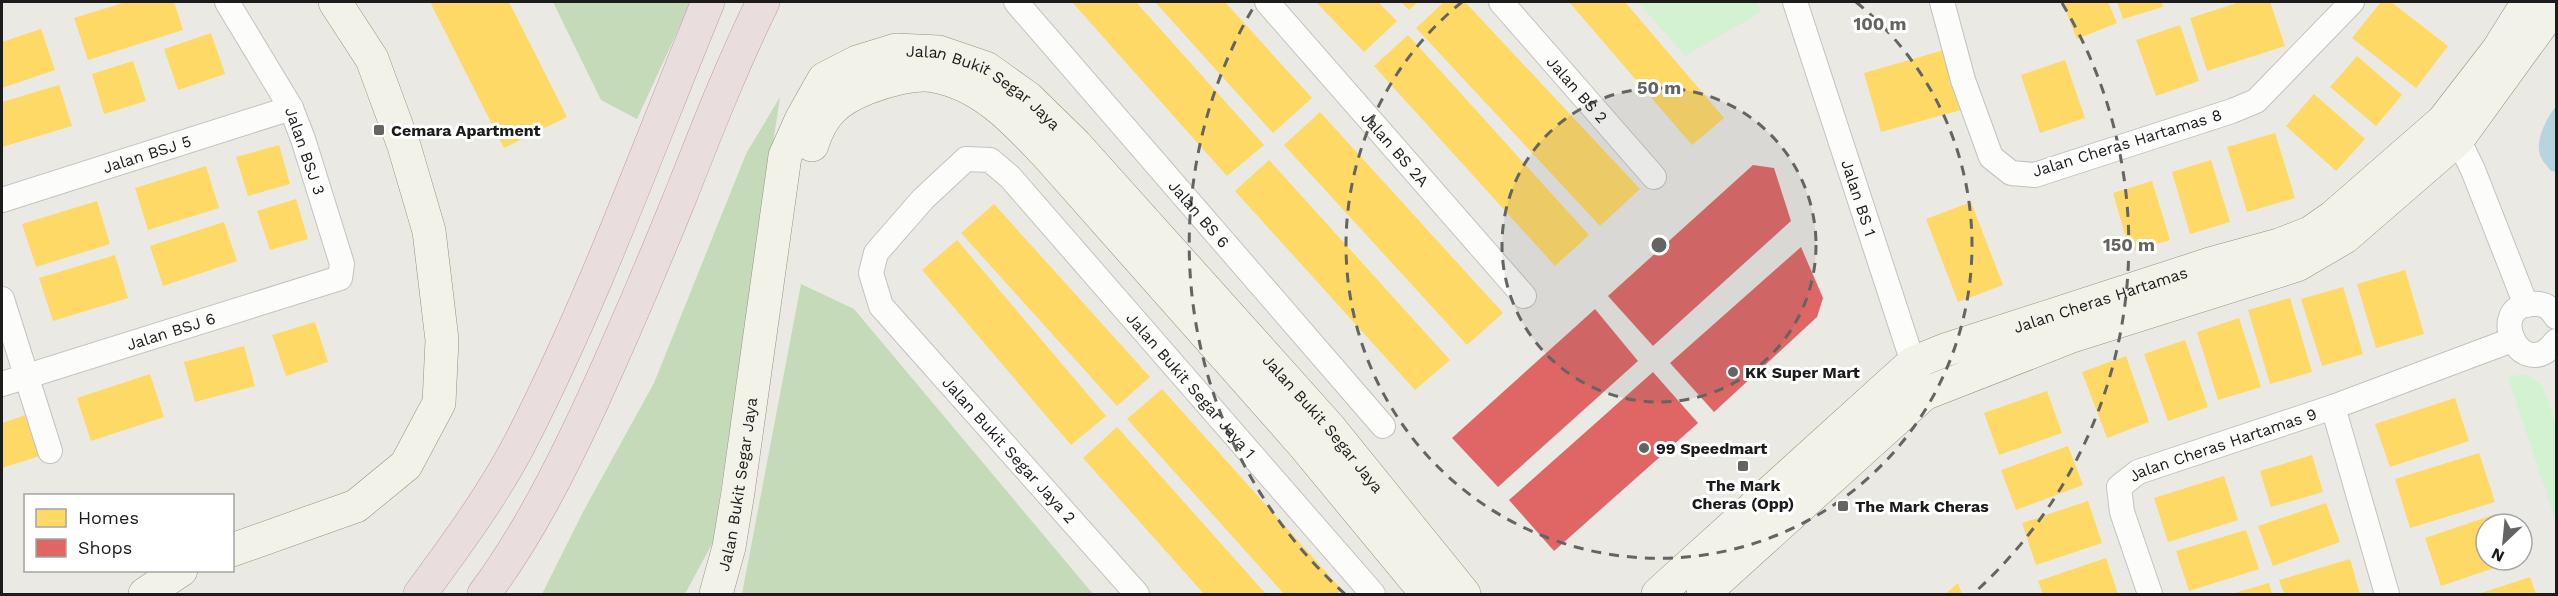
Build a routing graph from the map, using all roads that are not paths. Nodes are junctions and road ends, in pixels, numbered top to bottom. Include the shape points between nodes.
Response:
1 (227, 2) edge
2 (335, 2) edge
3 (708, 2) edge
4 (763, 2) edge
5 (1016, 2) edge
6 (1267, 2) edge
7 (1502, 2) edge
8 (1795, 2) edge
9 (1942, 2) edge
10 (2352, 2) edge
11 (2528, 2) edge
12 (2556, 4) edge
13 (291, 108) junction
14 (2451, 130) junction
15 (1654, 177) dead end
16 (2, 200) edge
17 (340, 278) joint
18 (1524, 296) dead end
19 (2, 299) edge
20 (2526, 305) junction
21 (881, 306) joint
22 (2556, 317) edge
23 (2512, 340) junction
24 (2556, 341) edge
25 (1913, 363) junction
26 (26, 376) junction
27 (2, 384) edge
28 (1924, 394) junction
29 (2333, 407) junction
30 (1383, 426) dead end
31 (50, 451) dead end
32 (234, 549) edge
33 (178, 572) edge
34 (145, 594) edge
35 (420, 594) edge
36 (484, 594) edge
37 (716, 594) edge
38 (733, 594) edge
39 (1137, 594) edge
40 (1373, 594) edge
41 (1427, 594) edge
42 (1464, 594) edge
43 (1658, 594) edge
44 (1703, 594) edge
45 (2150, 594) edge
46 (2387, 594) edge

1 - 13 street, Jalan BSJ 3
2 - 32 street via 372,59 404,146 429,231 442,340 439,403 406,465 356,506
3 - 35 highway via 575,326 521,441 460,540
4 - 36 highway via 733,62 681,196 568,452 502,570
5 - 30 street, Jalan BS 6
6 - 18 street, Jalan BS 2A
7 - 15 street, Jalan BS 2
8 - 25 street, Jalan BS 1
9 - 10 street, Jalan Cheras Hartamas 8 via 1963,80 1991,157 2011,173 2035,175 2256,101
11 - 14 street, Jalan Cheras Hartamas
12 - 14 street, Jalan Cheras Hartamas
13 - 16 street, Jalan BSJ 5
13 - 17 street, Jalan BSJ 3 via 342,264
14 - 20 street via 2473,170
14 - 25 street, Jalan Cheras Hartamas via 2310,233
14 - 28 street, Jalan Cheras Hartamas via 2345,237 2297,265 2072,336
17 - 26 street, Jalan BSJ 6
19 - 26 street
20 - 22 street via 2549,307
20 - 23 street via 2518,309 2510,323
21 - 39 street, Jalan Bukit Segar Jaya 2
21 - 40 street, Jalan Bukit Segar Jaya 1 via 871,273 876,253 923,199 966,159 990,160 1010,177
23 - 24 street via 2522,351 2537,354
23 - 29 street, Jalan Cheras Hartamas 9
25 - 28 street, Jalan BS 1
25 - 43 street, Jalan Cheras Hartamas
26 - 27 street, Jalan BSJ 6
26 - 31 street
28 - 44 street, Jalan Cheras Hartamas
29 - 45 street, Jalan Cheras Hartamas 9 via 2138,472 2119,487 2122,512
29 - 46 street, Jalan Cheras Hartamas 9
33 - 34 street
37 - 42 street, Jalan Bukit Segar Jaya via 738,492 785,156 824,79 856,62 896,51 939,52 986,68 1028,98 1076,145 1328,426
38 - 41 street, Jalan Bukit Segar Jaya via 747,548 799,199 818,125 844,97 890,80 934,76 978,92 1013,119 1303,444

